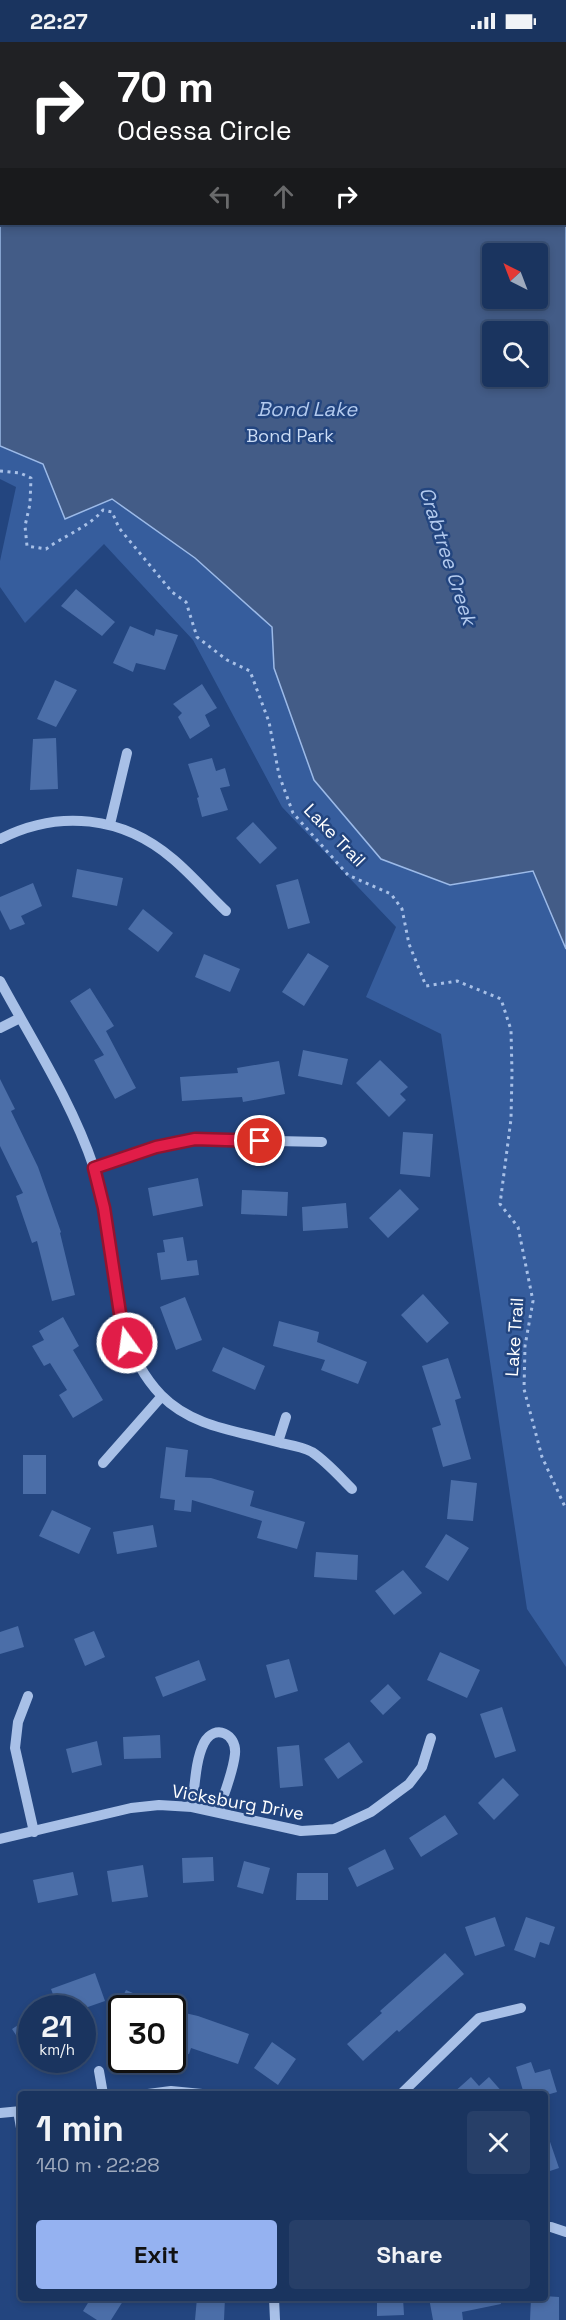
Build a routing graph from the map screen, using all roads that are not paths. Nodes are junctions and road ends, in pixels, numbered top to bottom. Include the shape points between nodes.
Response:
1 (127, 753) dead end
2 (110, 824) junction
3 (0, 839) edge
4 (226, 911) dead end
5 (0, 981) edge
6 (20, 1018) junction
7 (0, 1028) edge
8 (322, 1142) dead end
9 (94, 1168) junction
10 (162, 1396) junction
11 (286, 1417) dead end
12 (278, 1442) junction
13 (103, 1463) dead end
14 (352, 1489) dead end
15 (28, 1696) dead end
16 (431, 1738) dead end
17 (192, 1807) junction
18 (218, 1812) junction
19 (34, 1832) junction
20 (0, 1839) edge
21 (521, 2008) dead end
22 (99, 2071) dead end
23 (102, 2091) edge
24 (404, 2091) edge
25 (18, 2111) edge
26 (0, 2113) edge
27 (548, 2227) edge
28 (566, 2232) edge
29 (274, 2301) edge
30 (275, 2320) edge

1 - 2 street
2 - 3 street via 63,821 20,830
2 - 4 street via 164,852
5 - 6 street
6 - 7 street
6 - 9 street via 71,1112
8 - 9 street via 195,1139 156,1147
9 - 10 street via 127,1343
10 - 12 street via 186,1414 211,1425
10 - 13 street
11 - 12 street
12 - 14 street via 310,1451
15 - 19 street via 18,1722 15,1748
16 - 18 street, Vicksburg Drive via 422,1767 409,1784 370,1812 334,1829 301,1831
17 - 18 street, Vicksburg Drive
17 - 18 street via 203,1744 213,1733 221,1731 233,1739 235,1756
17 - 19 street, Vicksburg Drive via 131,1808
19 - 20 street, Vicksburg Drive
21 - 24 street via 479,2018
22 - 23 street
25 - 26 street
27 - 28 street
29 - 30 street

